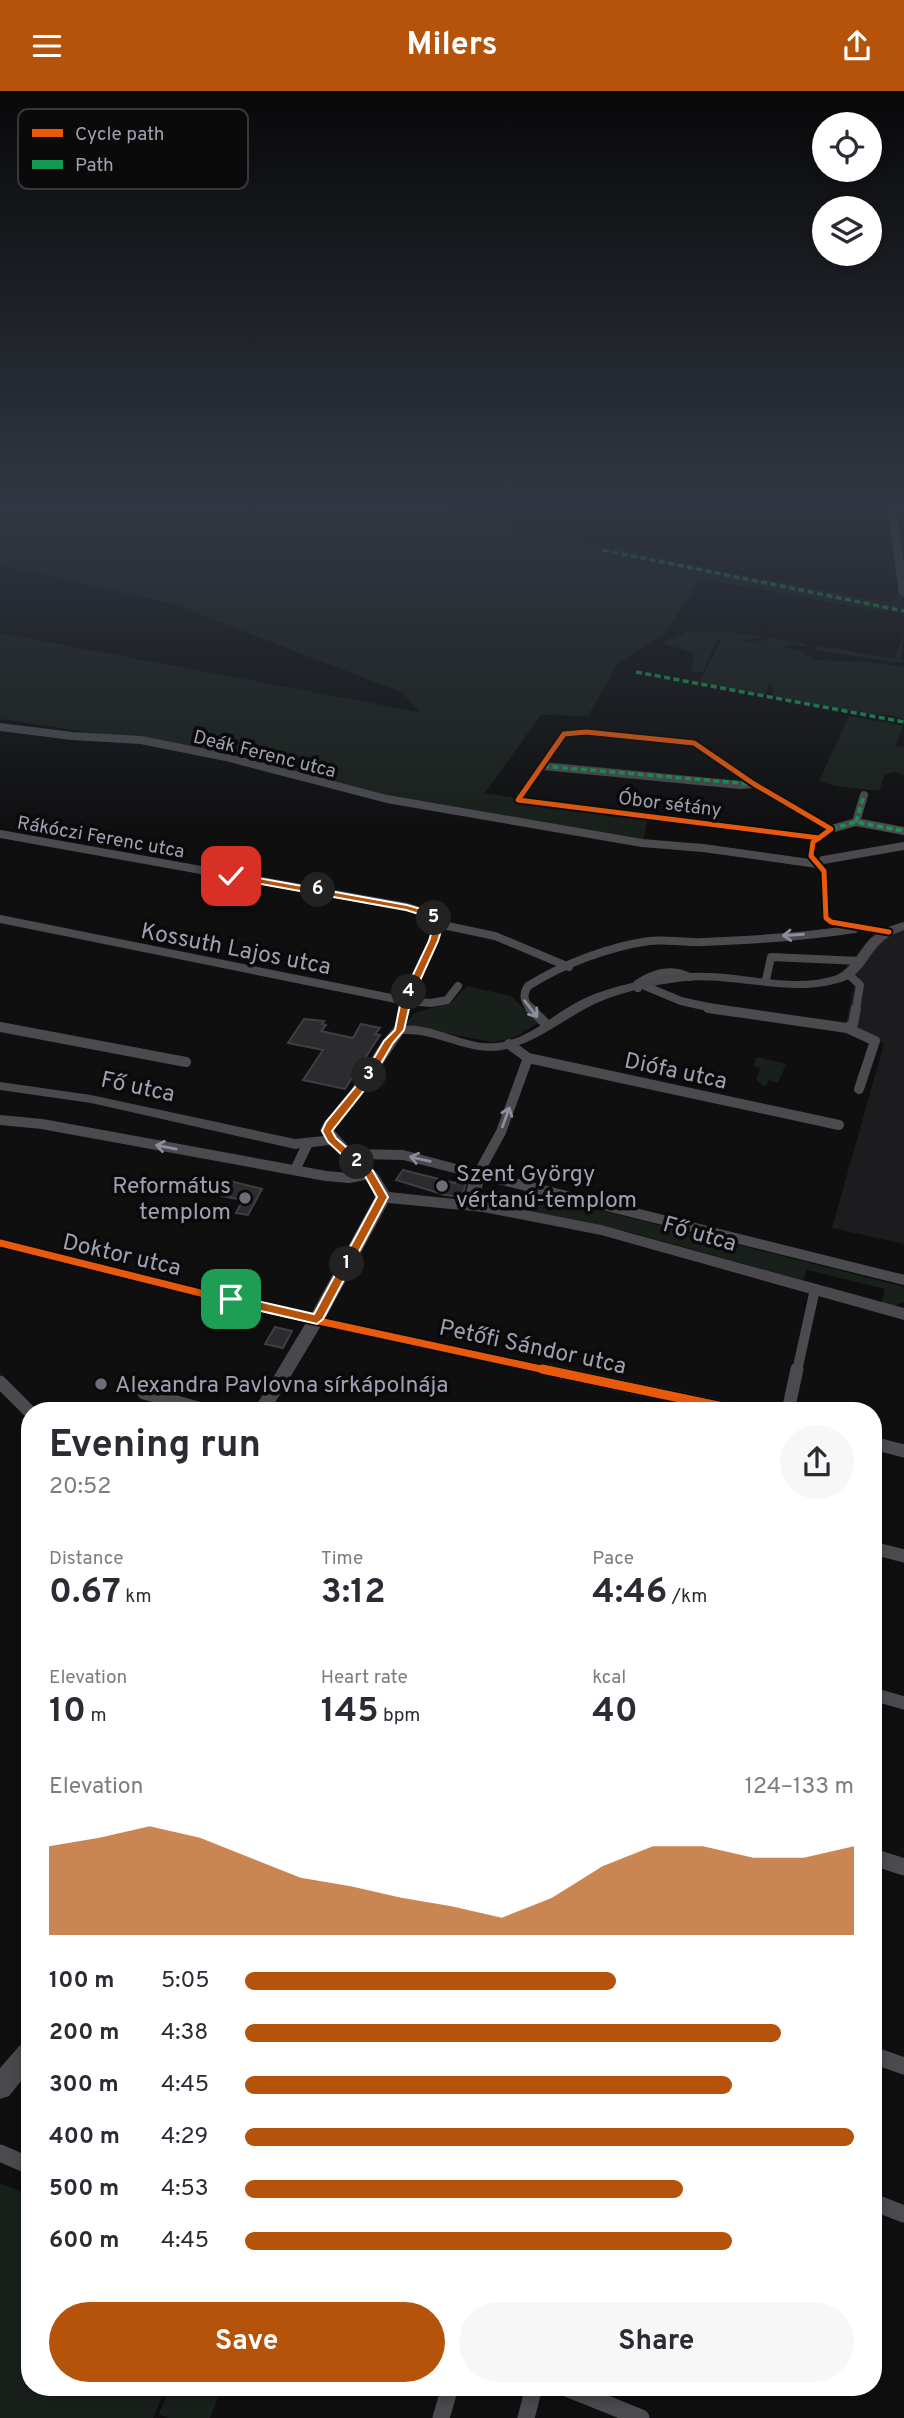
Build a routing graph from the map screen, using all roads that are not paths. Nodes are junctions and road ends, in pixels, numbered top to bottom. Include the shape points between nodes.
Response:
1 (0, 727) edge
2 (543, 766) junction
3 (754, 784) junction
4 (864, 795) dead end
5 (856, 823) junction
6 (831, 829) junction
7 (904, 831) edge
8 (0, 834) edge
9 (819, 838) junction
10 (904, 846) edge
11 (820, 862) junction
12 (0, 919) edge
13 (438, 924) junction
14 (904, 926) edge
15 (861, 927) junction
16 (888, 932) junction
17 (860, 961) junction
18 (569, 967) junction
19 (848, 975) junction
20 (766, 980) junction
21 (458, 986) dead end
22 (641, 987) junction
23 (406, 1000) junction
24 (547, 1025) junction
25 (0, 1027) edge
26 (847, 1028) junction
27 (399, 1030) junction
28 (509, 1044) junction
29 (528, 1058) junction
30 (186, 1062) dead end
31 (0, 1086) edge
32 (859, 1089) dead end
33 (0, 1120) edge
34 (839, 1125) dead end
35 (332, 1140) junction
36 (307, 1145) junction
37 (349, 1154) junction
38 (385, 1156) junction
39 (295, 1170) junction
40 (369, 1174) junction
41 (478, 1174) junction
42 (383, 1197) junction
43 (470, 1206) junction
44 (0, 1243) edge
45 (904, 1280) edge
46 (815, 1289) junction
47 (904, 1314) edge
48 (317, 1319) junction
49 (0, 1382) edge
50 (144, 1393) dead end
51 (176, 1402) edge
52 (266, 1402) edge
53 (700, 1402) edge
54 (790, 1402) edge
55 (21, 1403) edge
56 (882, 1445) edge
57 (904, 1451) edge
58 (882, 1550) edge
59 (904, 1556) edge
60 (882, 1697) edge
61 (904, 1703) edge
62 (882, 1860) edge
63 (904, 1867) edge
64 (882, 2058) edge
65 (21, 2062) edge
66 (904, 2066) edge
67 (0, 2087) edge
68 (0, 2153) edge
69 (21, 2162) edge
70 (882, 2205) edge
71 (904, 2214) edge
72 (447, 2396) edge
73 (532, 2396) edge
74 (587, 2396) edge
75 (441, 2418) edge
76 (526, 2418) edge
77 (642, 2418) edge

1 - 11 street, Deák Ferenc utca via 141,740 377,797 521,824 642,843
2 - 3 street
2 - 3 street via 564,734 586,732 694,743
2 - 9 street, Óbor sétány via 518,800
3 - 6 street
4 - 5 street
5 - 6 street
5 - 7 street
6 - 9 street
8 - 13 street, Rákóczi Ferenc utca via 407,907 432,915
9 - 11 street via 824,842
10 - 11 street, Deák Ferenc utca
11 - 15 street via 826,918
12 - 23 street, Kossuth Lajos utca
13 - 18 street, Rákóczi Ferenc utca via 495,936
13 - 23 street
14 - 16 main road
15 - 16 street
15 -> 18 street via 702,942 653,941
16 - 17 main road
17 - 19 main road
17 - 20 street via 771,957
18 -> 24 street via 532,983 524,992 525,1003
19 - 20 main road via 825,981
19 - 26 street via 860,985 853,1024
20 - 22 main road via 690,977
21 - 23 street, Kossuth Lajos utca via 447,1000
22 - 24 main road via 602,996
22 - 26 street via 732,1012
23 - 27 street
24 - 28 main road
25 - 30 street
26 - 32 street via 875,1041
27 - 28 main road via 482,1047
27 - 35 main road via 330,1124 327,1131
28 - 29 street, Diófa utca
29 - 34 street, Diófa utca
41 -> 29 street via 501,1132
31 - 36 main road, Fő utca via 91,1099
39 -> 33 street
35 - 36 main road, Fő utca
35 - 37 main road
36 - 39 street
37 - 38 main road
37 - 40 main road
38 - 40 main road
41 -> 38 main road via 414,1157
39 - 40 street via 349,1178
40 - 42 main road
41 - 43 main road
41 - 45 street, Fő utca
42 - 43 main road, Fő utca
42 - 48 main road
43 - 46 main road, Fő utca via 640,1240
44 - 48 street, Doktor utca
46 - 47 main road, Fő utca
46 - 54 street
48 - 52 main road
48 - 53 street, Petőfi Sándor utca
49 - 55 street
50 - 51 street
56 - 57 street
58 - 59 street
60 - 61 street
62 - 63 street
64 - 66 street
65 - 67 main road
68 - 69 street
70 - 71 street
72 - 75 street
73 - 76 street
74 - 77 street

